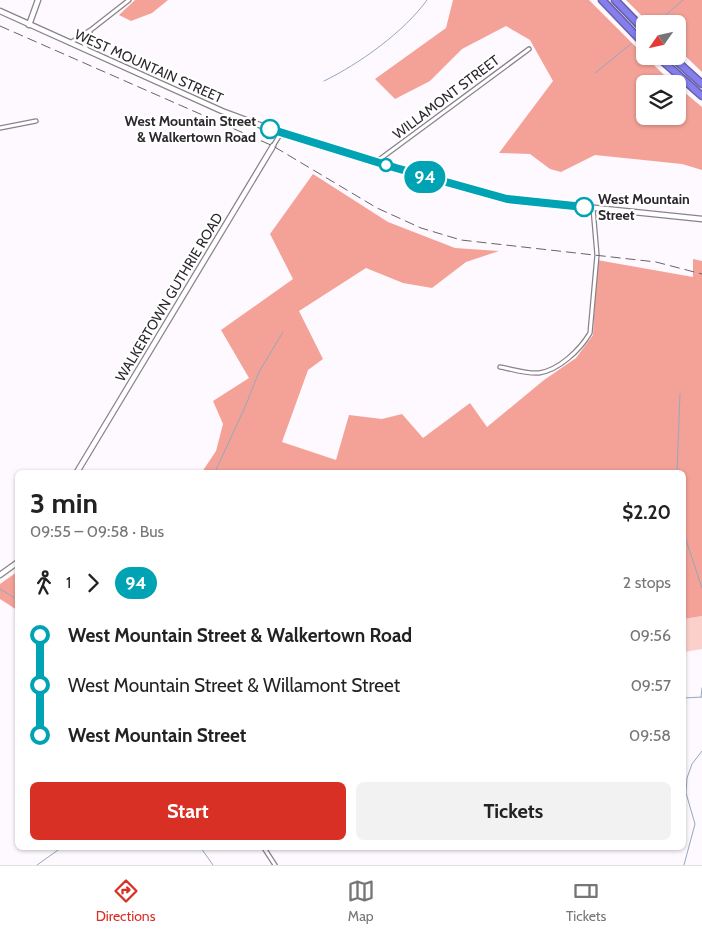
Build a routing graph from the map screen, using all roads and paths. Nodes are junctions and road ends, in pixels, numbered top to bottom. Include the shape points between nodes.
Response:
1 (38, 0) edge
2 (129, 0) edge
3 (602, 0) edge
4 (615, 0) edge
5 (0, 11) edge
6 (636, 22) edge
7 (29, 25) junction
8 (92, 30) junction
9 (636, 36) edge
10 (70, 43) junction
11 (529, 49) dead end
12 (88, 51) junction
13 (667, 65) edge
14 (681, 65) edge
15 (702, 84) edge
16 (702, 96) edge
17 (36, 121) dead end
18 (0, 128) edge
19 (281, 133) junction
20 (273, 146) joint
21 (376, 162) junction
22 (593, 208) junction
23 (702, 219) edge
24 (500, 367) dead end
25 (78, 470) edge
26 (15, 564) edge
27 (0, 575) edge
28 (265, 850) edge
29 (274, 864) edge

1 - 7 main road
2 - 8 street
3 - 9 highway
4 - 6 highway
5 - 7 main road, WEST MOUNTAIN STREET
7 - 10 main road, WEST MOUNTAIN STREET
8 - 10 street
8 - 12 street via 83,42
10 - 12 main road, WEST MOUNTAIN STREET
11 - 21 street, WILLAMONT STREET
12 - 19 main road, WEST MOUNTAIN STREET via 222,111
13 - 16 highway
14 - 15 highway
17 - 18 street
19 - 20 street, WALKERTOWN GUTHRIE ROAD
19 - 21 main road, WEST MOUNTAIN STREET
20 - 25 main road, WALKERTOWN GUTHRIE ROAD
21 - 22 main road, WEST MOUNTAIN STREET via 507,199
22 - 23 main road, WEST MOUNTAIN STREET
22 - 24 street via 597,255 590,333 570,356 546,370 532,373
26 - 27 main road
28 - 29 street

